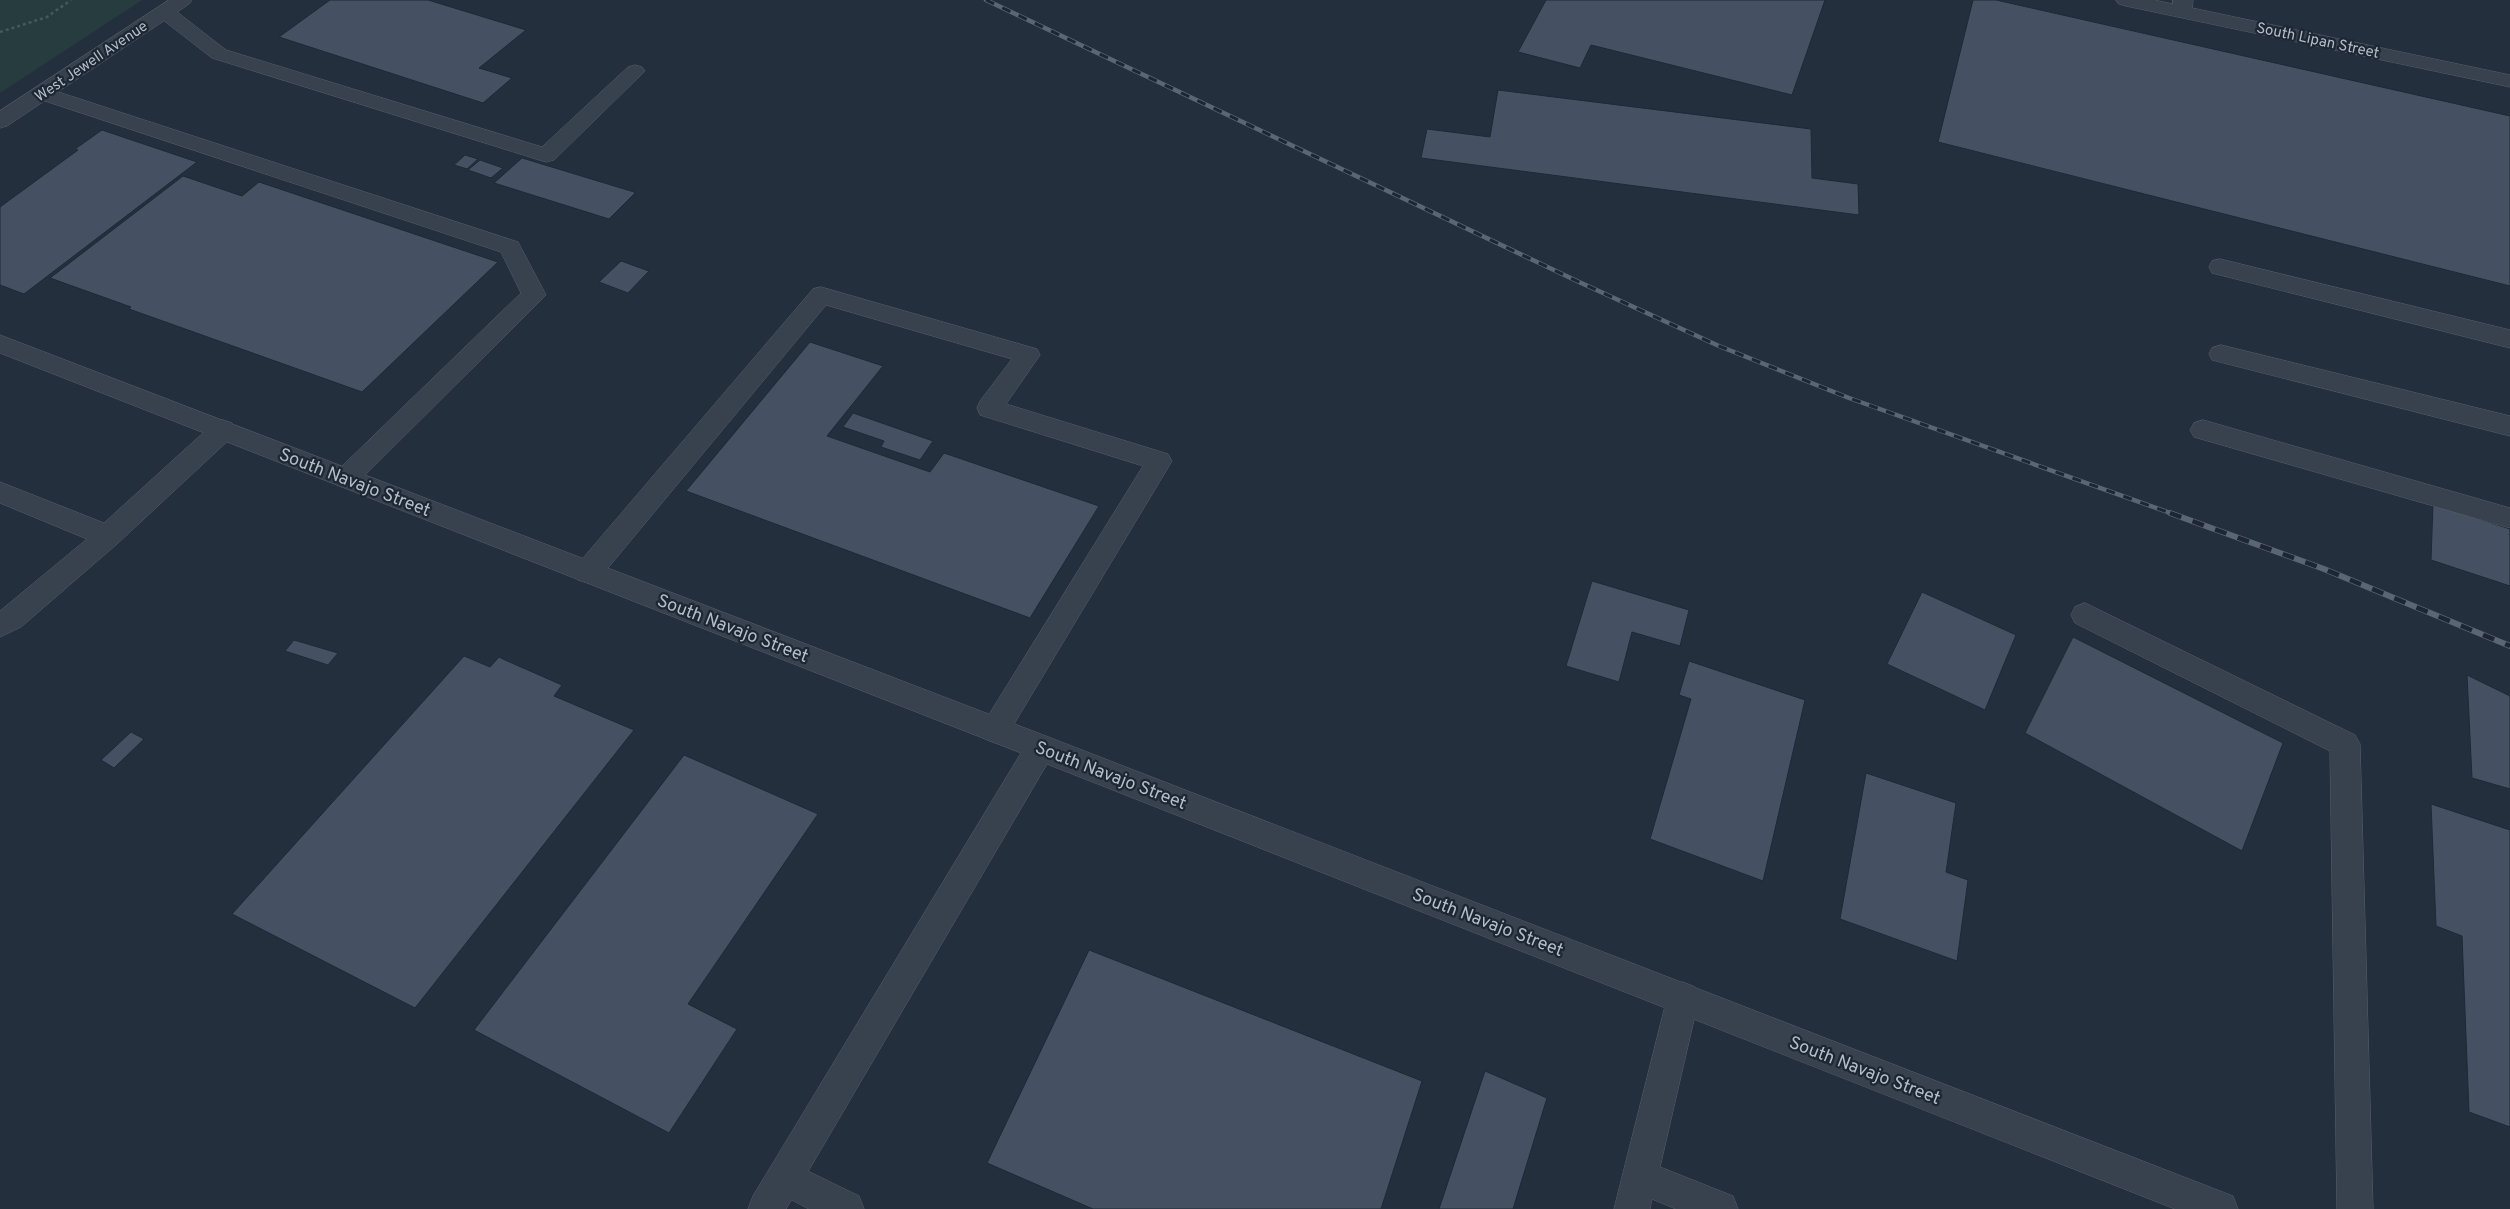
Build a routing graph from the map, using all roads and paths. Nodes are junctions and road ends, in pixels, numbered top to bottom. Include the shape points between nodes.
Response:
1 (71, 0) edge
2 (182, 0) edge
3 (2126, 0) edge
4 (2182, 6) edge
5 (164, 12) junction
6 (0, 32) edge
7 (636, 71) dead end
8 (2510, 81) edge
9 (42, 93) junction
10 (0, 121) edge
11 (2220, 267) dead end
12 (2510, 340) edge
13 (0, 344) edge
14 (2221, 354) dead end
15 (2510, 426) edge
16 (223, 430) junction
17 (2203, 430) dead end
18 (346, 478) junction
19 (0, 492) edge
20 (2510, 518) edge
21 (108, 536) junction
22 (588, 572) junction
23 (2085, 615) dead end
24 (0, 625) edge
25 (995, 730) junction
26 (1041, 748) junction
27 (1683, 998) junction
28 (785, 1178) junction
29 (1636, 1193) edge
30 (766, 1209) edge
31 (846, 1209) edge
32 (1720, 1209) edge
33 (2220, 1209) edge
34 (2355, 1209) edge

1 - 6 path via 47,17
2 - 5 street, West Jewell Avenue
3 - 4 street, South Lipan Street
4 - 8 street, South Lipan Street
5 - 7 street via 219,54 546,155
5 - 9 street, West Jewell Avenue
9 - 10 street, West Jewell Avenue
9 - 18 street via 510,247 534,296
11 - 12 street
13 - 16 street, South Navajo Street
14 - 15 street
16 - 18 street, South Navajo Street
16 - 21 street
17 - 20 street
18 - 22 street, South Navajo Street
19 - 21 street
21 - 24 street
22 - 25 street, South Navajo Street
22 - 25 street via 822,295 1028,355 989,408 1159,461
23 - 34 street via 2345,744
25 - 26 street, South Navajo Street
26 - 27 street, South Navajo Street
26 - 28 street
27 - 29 street
27 - 33 street, South Navajo Street
28 - 30 street
28 - 31 street
29 - 32 street

